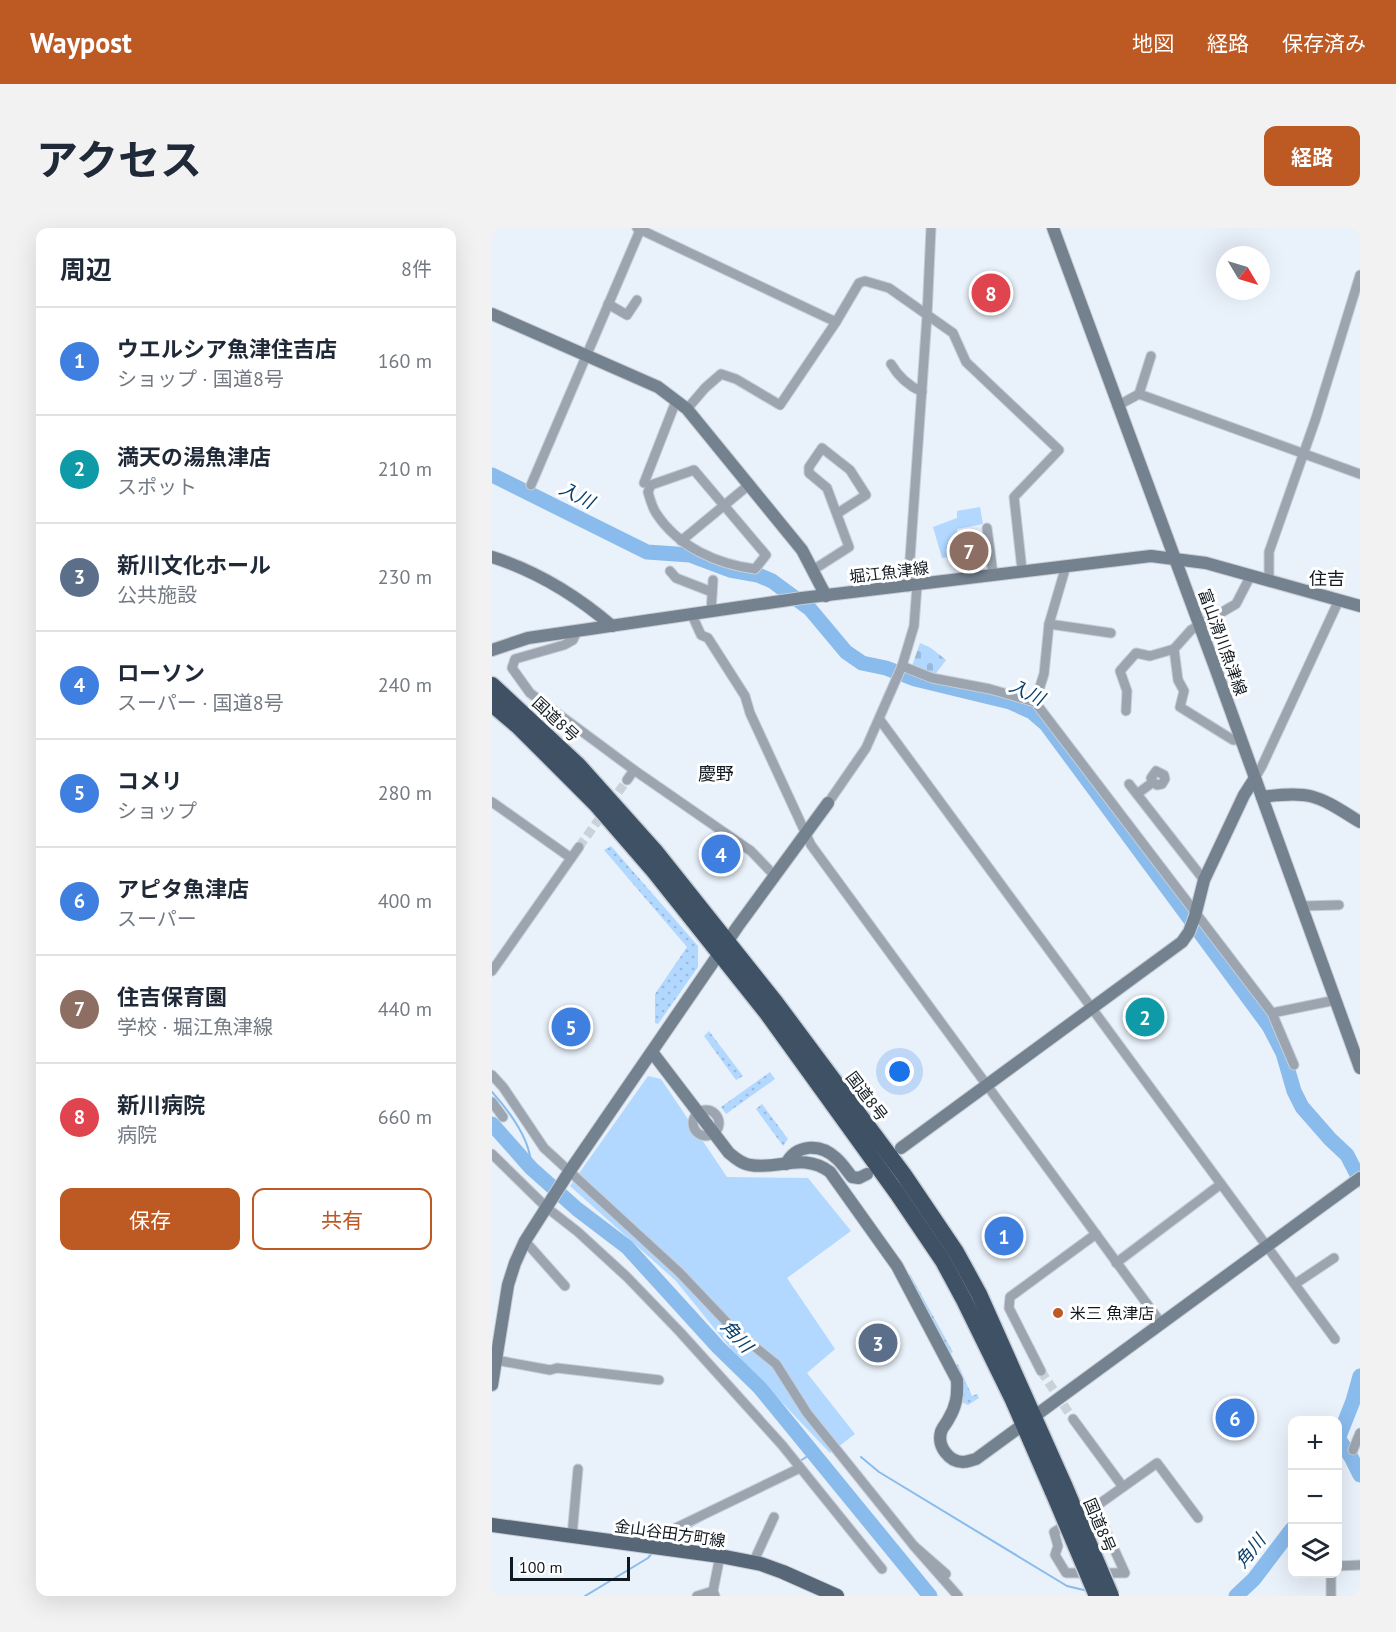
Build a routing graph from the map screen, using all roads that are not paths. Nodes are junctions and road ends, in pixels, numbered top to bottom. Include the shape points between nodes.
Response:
1 (639, 228) edge
2 (931, 228) edge
3 (1053, 228) edge
4 (1360, 275) edge
5 (637, 300) dead end
6 (608, 304) junction
7 (492, 314) edge
8 (927, 316) junction
9 (836, 322) junction
10 (586, 356) junction
11 (1151, 356) dead end
12 (891, 364) dead end
13 (922, 392) junction
14 (1139, 394) junction
15 (676, 401) junction
16 (1117, 406) junction
17 (687, 410) junction
18 (1302, 454) junction
19 (1360, 474) edge
20 (644, 483) dead end
21 (750, 484) junction
22 (531, 485) dead end
23 (724, 505) junction
24 (838, 513) junction
25 (987, 528) dead end
26 (681, 541) junction
27 (492, 557) edge
28 (1175, 559) junction
29 (1066, 566) junction
30 (813, 570) junction
31 (1022, 570) junction
32 (669, 571) dead end
33 (993, 574) junction
34 (1251, 575) junction
35 (713, 580) dead end
36 (1269, 580) junction
37 (913, 586) junction
38 (712, 592) junction
39 (826, 596) junction
40 (1339, 600) junction
41 (1360, 606) edge
42 (711, 612) junction
43 (692, 615) junction
44 (1049, 624) junction
45 (612, 626) junction
46 (1200, 626) junction
47 (577, 631) junction
48 (1111, 633) dead end
49 (1174, 649) junction
50 (492, 650) edge
51 (902, 666) junction
52 (492, 685) edge
53 (1035, 702) junction
54 (492, 704) edge
55 (1126, 711) dead end
56 (880, 720) junction
57 (1241, 740) junction
58 (634, 770) junction
59 (1255, 777) junction
60 (627, 780) tunnel mouth
61 (1153, 782) dead end
62 (1129, 784) dead end
63 (1137, 794) junction
64 (1262, 797) junction
65 (492, 802) edge
66 (828, 803) joint
67 (1360, 822) edge
68 (806, 835) junction
69 (579, 847) tunnel mouth
70 (571, 858) junction
71 (775, 876) junction
72 (1204, 880) junction
73 (1339, 905) dead end
74 (1302, 906) junction
75 (1195, 914) junction
76 (724, 948) junction
77 (492, 971) edge
78 (1336, 1000) junction
79 (1092, 1008) junction
80 (1272, 1013) junction
81 (652, 1052) junction
82 (1294, 1065) dead end
83 (1360, 1068) edge
84 (492, 1075) edge
85 (986, 1084) junction
86 (492, 1102) edge
87 (503, 1117) dead end
88 (901, 1148) dead end
89 (492, 1154) edge
90 (786, 1164) junction
91 (569, 1172) junction
92 (867, 1174) dead end
93 (1360, 1178) edge
94 (1221, 1184) junction
95 (547, 1206) junction
96 (1096, 1234) junction
97 (525, 1241) junction
98 (1266, 1245) junction
99 (1334, 1258) dead end
100 (1116, 1263) junction
101 (1295, 1284) junction
102 (565, 1286) dead end
103 (1161, 1323) junction
104 (1335, 1339) dead end
105 (496, 1360) junction
106 (1041, 1371) tunnel mouth
107 (492, 1380) edge
108 (659, 1380) dead end
109 (1073, 1419) tunnel mouth
110 (1028, 1421) junction
111 (1360, 1433) edge
112 (1353, 1450) dead end
113 (800, 1468) junction
114 (578, 1469) dead end
115 (1123, 1487) junction
116 (1059, 1490) junction
117 (1095, 1507) junction
118 (774, 1517) dead end
119 (1198, 1518) dead end
120 (492, 1525) edge
121 (572, 1536) junction
122 (914, 1546) junction
123 (655, 1547) junction
124 (720, 1556) junction
125 (753, 1563) junction
126 (1360, 1565) edge
127 (1342, 1566) edge
128 (882, 1569) dead end
129 (946, 1574) dead end
130 (1331, 1578) edge
131 (714, 1593) edge
132 (698, 1596) edge
133 (837, 1596) edge
134 (958, 1596) edge
135 (1097, 1596) edge
136 (1112, 1596) edge
137 (1331, 1596) edge

1 - 6 street
1 - 9 street
2 - 8 street
3 - 16 street, 富山滑川魚津線
4 - 18 street
5 - 6 street via 627,315
6 - 10 street
7 - 10 street
8 - 9 street via 889,288 865,281 858,284
8 - 13 street
8 - 31 street via 953,333 966,362 1059,450 1014,497
9 - 17 street via 780,405 721,374
10 - 15 street via 658,387
10 - 22 street
11 - 14 street
12 - 13 street via 896,373
13 - 37 street
14 - 16 street
14 - 18 street
15 - 17 street
15 - 20 street
16 - 28 street, 富山滑川魚津線
17 - 21 street
18 - 19 street
18 - 36 street via 1269,552
21 - 23 street
21 - 30 street
23 - 26 street
23 - 26 street via 694,470 651,485 648,492 654,512
23 - 26 street via 766,555 755,569 724,562
24 - 24 street via 827,488 810,473 809,467 822,448 850,470 866,495
24 - 30 street via 849,547
25 - 33 street
27 - 45 street via 553,584
28 - 29 street, 堀江魚津線 via 1150,556
28 - 34 street, 堀江魚津線
28 - 46 street, 富山滑川魚津線
29 - 31 street, 堀江魚津線
29 - 44 street
30 - 39 street
31 - 33 street, 堀江魚津線
32 - 38 street via 676,578
33 - 37 street, 堀江魚津線
34 - 36 street, 堀江魚津線
34 - 46 street via 1236,603
35 - 38 street
36 - 40 street, 堀江魚津線
37 - 39 street, 堀江魚津線
37 - 51 street via 914,626
38 - 42 street
39 - 42 street, 堀江魚津線
40 - 41 street, 堀江魚津線
40 - 59 street
42 - 43 street, 堀江魚津線
43 - 45 street, 堀江魚津線
43 - 68 street via 701,635 708,638 745,696
44 - 48 street
44 - 53 street via 1044,674
45 - 47 street, 堀江魚津線
46 - 49 street
46 - 57 street, 富山滑川魚津線
47 - 50 street, 堀江魚津線 via 528,638
47 - 58 street via 573,640 564,645 515,658 512,668 530,693
49 - 55 street via 1150,656 1136,653 1120,670 1127,691
49 - 57 street via 1178,680 1184,691 1180,707 1233,740
51 - 53 street via 932,678
51 - 56 street
52 - 76 highway, 国道8号 via 578,765 656,851
53 - 75 street
54 - 76 highway, 国道8号 via 602,812
56 - 66 street via 866,748
56 - 79 street
57 - 59 street, 富山滑川魚津線
58 - 60 street
58 - 71 street via 751,851
59 - 64 street, 富山滑川魚津線
59 - 72 street
61 - 63 street
62 - 63 street
63 - 72 street
64 - 67 street via 1293,792 1316,796
64 - 74 street, 富山滑川魚津線
65 - 70 street
66 - 68 street
68 - 71 street
68 - 85 street
69 - 70 street
70 - 77 street
71 - 76 street
72 - 75 street
73 - 74 street
74 - 78 street, 富山滑川魚津線
75 - 79 street via 1182,942
75 - 80 street
76 - 81 street
76 - 110 highway, 国道8号 via 776,1003 950,1242 979,1294
78 - 80 street
78 - 83 street, 富山滑川魚津線
79 - 85 street
79 - 94 street
80 - 82 street
81 - 90 street via 729,1153 749,1166
81 - 91 street
84 - 91 street via 544,1148
85 - 88 street
85 - 96 street
86 - 87 street
89 - 95 street
90 - 92 street via 798,1150 815,1148 836,1158 852,1177
90 - 110 street via 819,1164 830,1172 897,1266 957,1380 954,1409 941,1432 940,1443 946,1454 955,1461 976,1459
91 - 95 street
91 - 122 street via 679,1272 735,1331 776,1364 807,1413
93 - 98 street
94 - 98 street
94 - 100 street
95 - 97 street
95 - 113 street via 627,1277
96 - 100 street
96 - 106 street via 1010,1298 1009,1308
97 - 102 street
97 - 105 street via 508,1285
98 - 101 street
98 - 103 street
99 - 101 street
100 - 103 street
101 - 104 street
103 - 110 street
105 - 107 street
105 - 108 street via 550,1370
109 - 115 street
110 - 116 highway, 国道8号
111 - 112 street
113 - 123 street via 655,1538
113 - 128 street
114 - 121 street
115 - 117 street
115 - 119 street via 1157,1463
116 - 135 highway, 国道8号, bridge
116 - 136 highway, 国道8号, bridge
117 - 117 street via 1117,1554 1125,1573 1066,1573 1055,1555 1058,1546 1054,1532
118 - 125 street
120 - 121 main road, 金山谷田方町線
121 - 123 main road, 金山谷田方町線
122 - 129 street
122 - 134 street
123 - 124 main road, 金山谷田方町線
124 - 125 main road, 金山谷田方町線
124 - 131 street
125 - 133 main road, 金山谷田方町線
126 - 127 street
130 - 137 street
131 - 132 street

